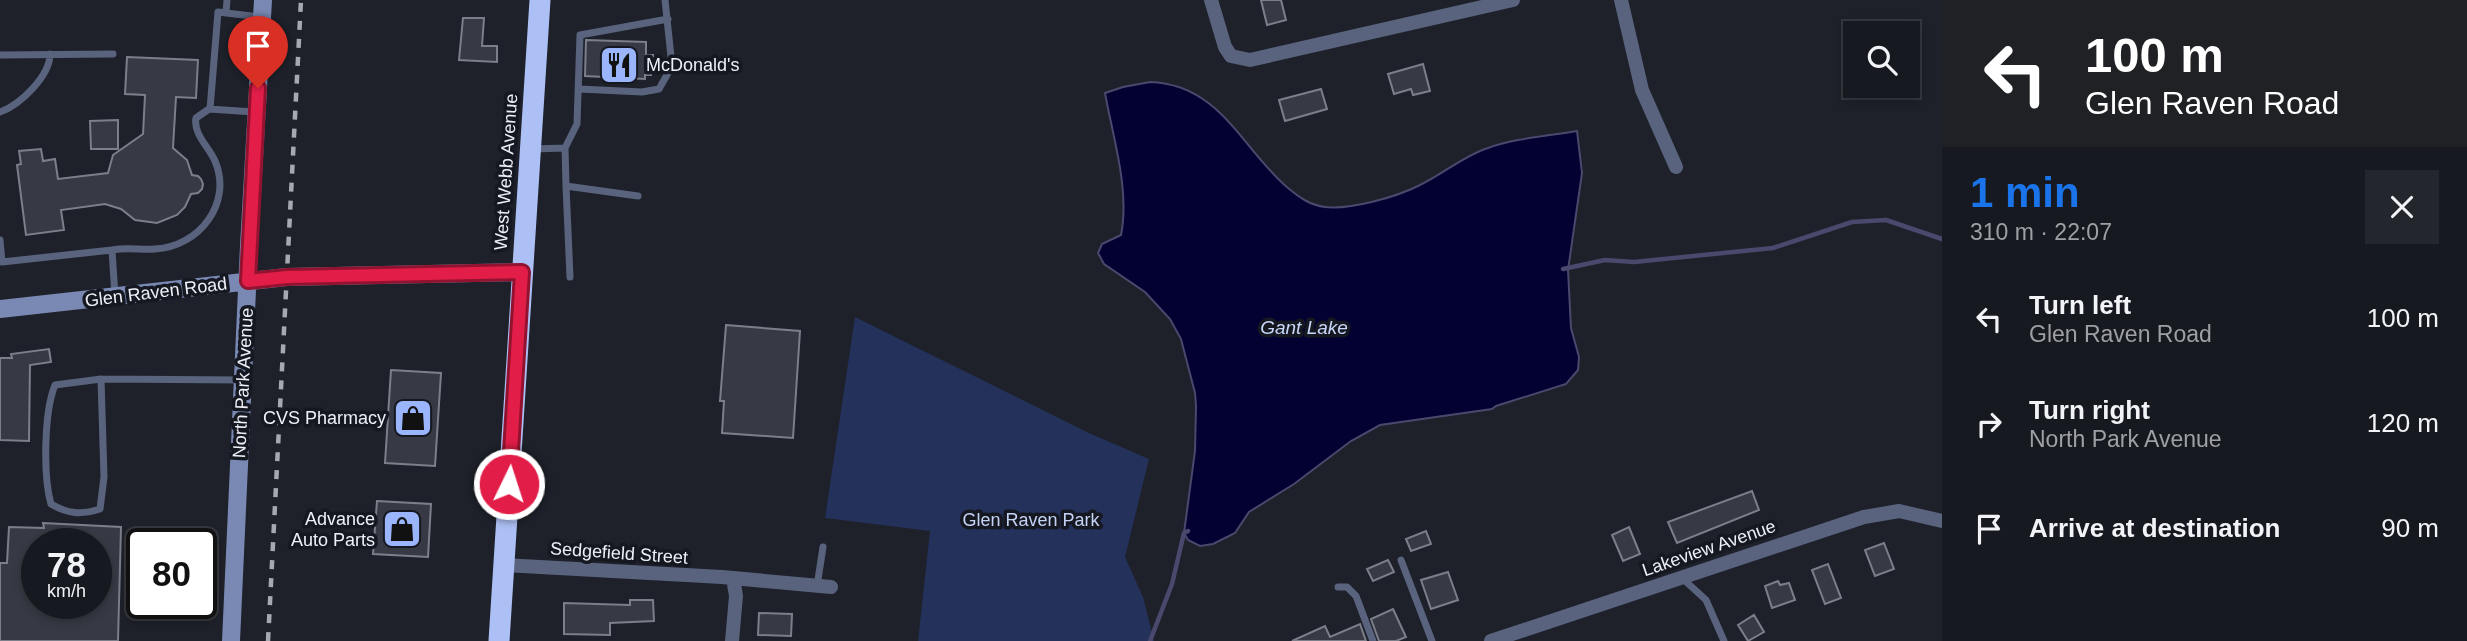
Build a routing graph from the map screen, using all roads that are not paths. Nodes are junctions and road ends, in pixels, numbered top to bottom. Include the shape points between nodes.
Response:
1 (227, 0) edge
2 (540, 0) edge
3 (665, 0) edge
4 (1211, 0) edge
5 (1513, 0) edge
6 (1621, 0) edge
7 (263, 9) edge
8 (226, 13) junction
9 (668, 19) junction
10 (50, 54) junction
11 (113, 54) dead end
12 (0, 55) edge
13 (579, 89) junction
14 (210, 109) junction
15 (0, 112) edge
16 (257, 112) junction
17 (565, 148) junction
18 (530, 150) junction
19 (1676, 167) dead end
20 (566, 186) junction
21 (638, 196) dead end
22 (0, 240) edge
23 (112, 250) junction
24 (522, 272) junction
25 (570, 277) dead end
26 (248, 281) junction
27 (116, 296) junction
28 (0, 309) edge
29 (101, 379) junction
30 (243, 380) junction
31 (1942, 522) edge
32 (823, 547) dead end
33 (1401, 559) dead end
34 (503, 565) junction
35 (1682, 577) junction
36 (733, 578) junction
37 (824, 586) joint
38 (1338, 587) dead end
39 (1496, 640) edge
40 (231, 641) edge
41 (499, 641) edge
42 (732, 641) edge
43 (1373, 641) edge
44 (1432, 641) edge
45 (1724, 641) edge

1 - 8 lane
2 - 18 highway, West Webb Avenue
3 - 9 lane
4 - 5 street via 1225,47 1231,56 1250,60
6 - 19 street via 1642,90
7 - 8 lane
7 - 16 street, North Park Avenue
8 - 14 lane via 218,12
9 - 13 lane via 580,36
9 - 13 lane via 672,66 659,89
10 - 11 lane
10 - 12 lane
10 - 15 lane via 45,75
13 - 17 lane via 577,124
14 - 16 lane
14 - 23 lane via 195,122 216,163 220,182 213,216 194,234 167,247
16 - 26 street, North Park Avenue
17 - 18 lane
17 - 20 lane
18 - 24 highway, West Webb Avenue
20 - 21 lane
20 - 25 lane
22 - 23 lane via 2,262
23 - 27 lane
24 - 26 street, Glen Raven Road
24 - 34 highway, West Webb Avenue
26 - 27 street, Glen Raven Road
26 - 30 street, North Park Avenue
27 - 28 street, Glen Raven Road
29 - 29 lane via 55,385 49,399 46,486 51,504 66,513 100,509 104,477
29 - 30 lane
30 - 40 street, North Park Avenue
31 - 35 street, Lakeview Avenue via 1899,512 1878,513
32 - 37 lane
33 - 44 lane
34 - 36 street, Sedgefield Street
34 - 41 highway, West Webb Avenue
35 - 39 street, Lakeview Avenue
35 - 45 lane via 1706,600
36 - 37 street, Sedgefield Street
36 - 42 street
38 - 43 lane via 1347,587 1356,596

